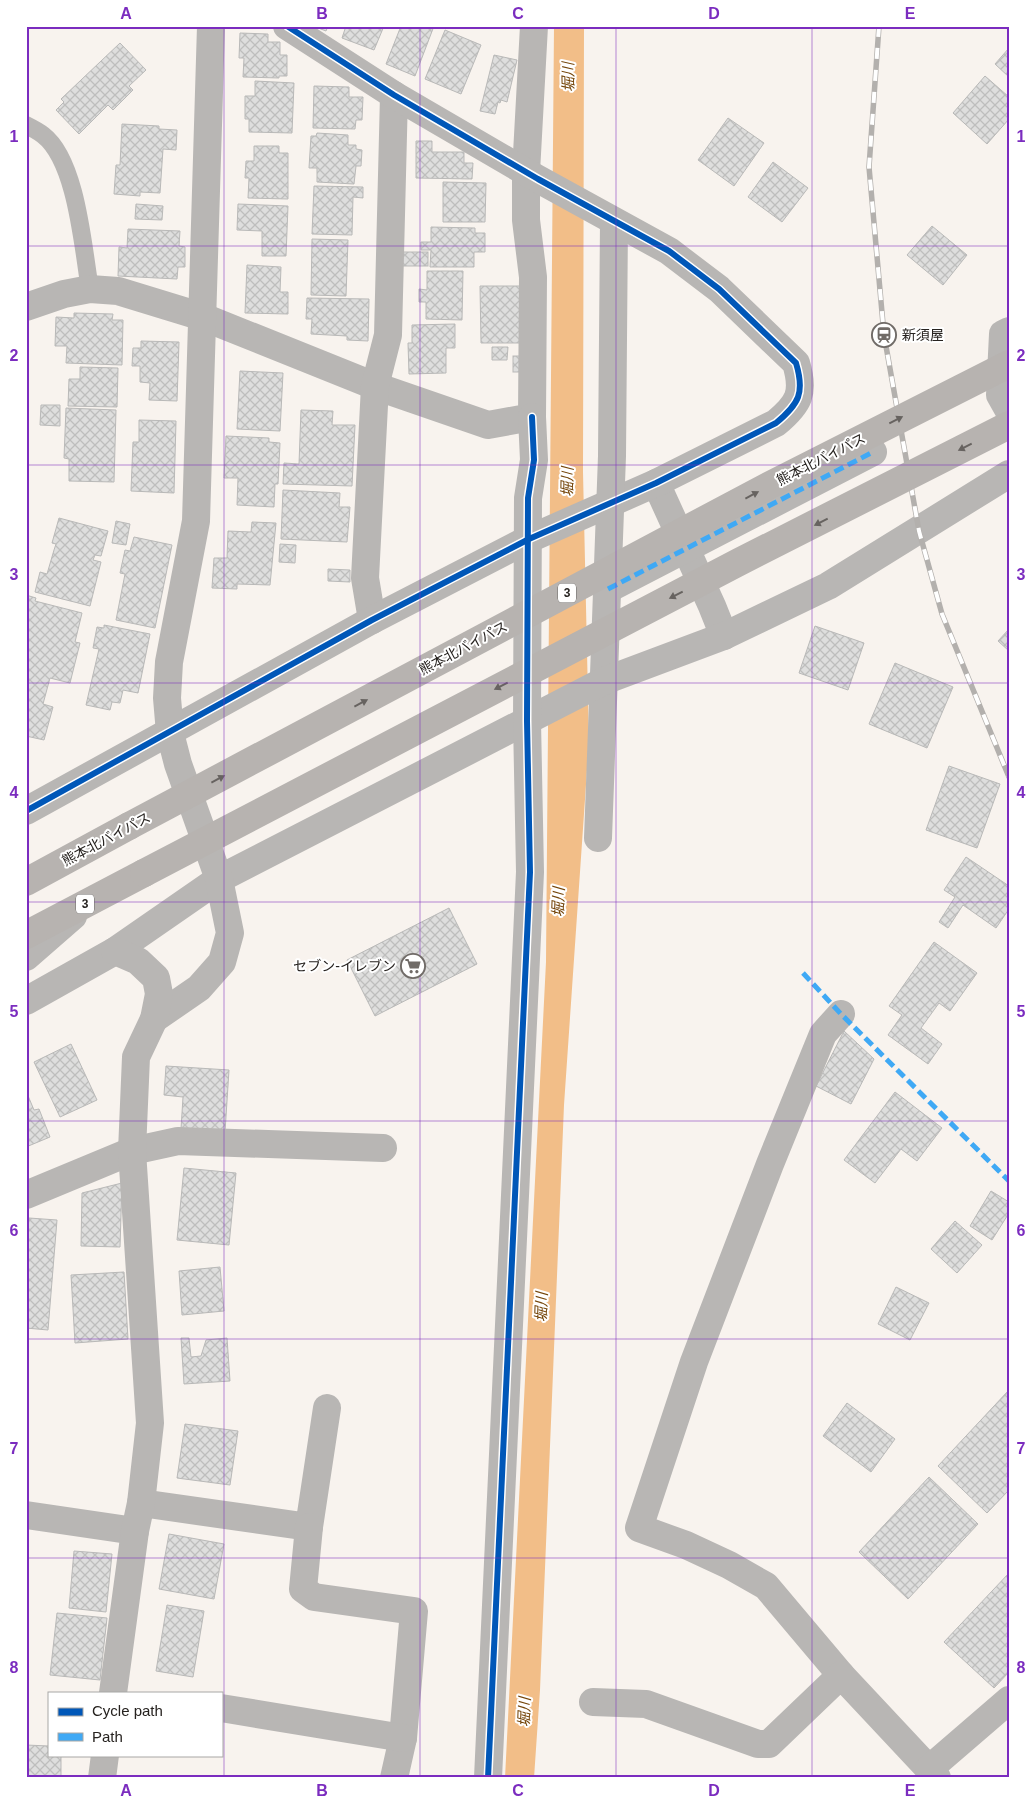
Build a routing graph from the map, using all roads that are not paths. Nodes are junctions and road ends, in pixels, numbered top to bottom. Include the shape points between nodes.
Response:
1 (211, 26) edge
2 (287, 26) edge
3 (534, 26) edge
4 (394, 95) junction
5 (26, 125) edge
6 (532, 176) junction
7 (608, 218) junction
8 (90, 290) junction
9 (26, 307) edge
10 (203, 317) junction
11 (1009, 331) edge
12 (1009, 364) edge
13 (375, 386) junction
14 (1009, 412) edge
15 (532, 417) junction
16 (1009, 425) edge
17 (873, 452) dead end
18 (1009, 474) edge
19 (656, 483) junction
20 (607, 504) junction
21 (537, 535) junction
22 (685, 549) junction
23 (608, 589) junction
24 (372, 620) junction
25 (724, 636) junction
26 (601, 683) junction
27 (534, 717) junction
28 (170, 733) junction
29 (26, 812) edge
30 (598, 838) dead end
31 (75, 855) junction
32 (26, 871) edge
33 (218, 879) junction
34 (26, 882) edge
35 (91, 901) junction
36 (26, 935) edge
37 (115, 951) junction
38 (26, 957) edge
39 (26, 1001) edge
40 (841, 1014) dead end
41 (154, 1019) junction
42 (384, 1148) dead end
43 (132, 1151) junction
44 (26, 1195) edge
45 (327, 1408) dead end
46 (141, 1503) junction
47 (26, 1514) edge
48 (309, 1527) junction
49 (135, 1531) junction
50 (841, 1675) junction
51 (118, 1692) edge
52 (1009, 1700) edge
53 (592, 1702) dead end
54 (222, 1708) edge
55 (403, 1738) junction
56 (105, 1756) edge
57 (933, 1773) edge
58 (102, 1778) edge
59 (394, 1778) edge
60 (488, 1778) edge

1 - 10 street
2 - 4 street
3 - 6 street
4 - 6 street
4 - 13 street via 388,335
5 - 8 lane via 44,136 62,160 73,188
6 - 7 street
6 - 15 street via 526,220 532,277
7 - 19 street via 669,251 719,289 796,363 800,379 799,396 791,410 776,423
7 - 20 street
8 - 9 street via 64,294
8 - 10 street via 118,291
10 - 13 street
10 - 28 street via 196,520 169,662 167,698
11 - 14 street via 1003,334 1000,396
31 -> 12 highway, 熊本北バイパス / 3, bridge via 770,486
13 - 15 street via 488,425
13 - 24 street via 365,578
15 - 21 street via 534,460 528,498
16 -> 35 highway, 3, bridge
17 - 22 street
18 - 25 street via 828,586
19 - 20 street
19 - 22 street
20 - 21 street
20 - 23 street
21 - 24 street
21 - 27 street
22 - 23 street
22 - 25 street
23 - 26 street
24 - 28 street
25 - 26 street
26 - 27 street
26 - 30 street
27 - 33 street
27 - 60 street via 530,872
28 - 29 street
28 - 33 street
31 - 32 street
31 - 34 highway, 熊本北バイパス / 3
33 - 37 street
33 - 41 street via 230,933 222,962 199,988
35 - 36 highway, 3
35 - 38 street
37 - 39 street
37 - 41 street via 138,961 156,978 159,994
40 - 50 street via 823,1034 770,1164 694,1362 639,1528 686,1545 766,1586
41 - 43 street via 136,1057
42 - 43 street via 178,1141
43 - 44 street
43 - 46 street via 150,1423
45 - 48 street
46 - 48 street
46 - 49 street
47 - 49 street
48 - 55 street via 302,1589 314,1597 414,1611
49 - 51 street
50 - 53 street via 770,1744 758,1744 646,1704
50 - 57 street
52 - 57 street
54 - 55 street
55 - 59 street
56 - 58 street

